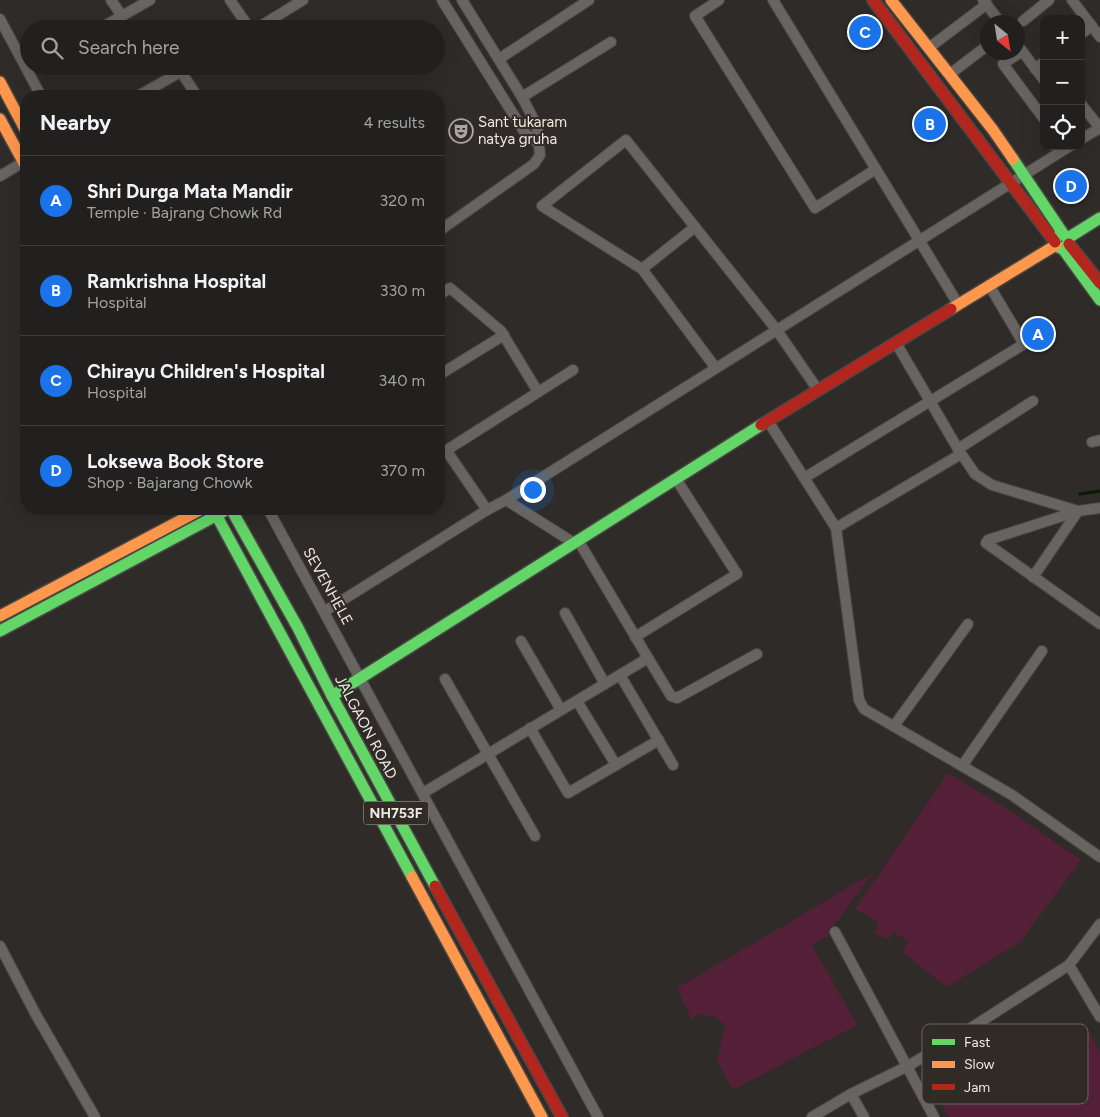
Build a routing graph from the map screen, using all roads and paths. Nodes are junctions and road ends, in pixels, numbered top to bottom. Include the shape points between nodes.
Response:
1 (111, 0) edge
2 (150, 0) edge
3 (230, 0) edge
4 (303, 0) edge
5 (442, 0) edge
6 (462, 0) edge
7 (589, 0) edge
8 (719, 0) edge
9 (773, 0) edge
10 (872, 0) edge
11 (892, 0) edge
12 (1049, 0) edge
13 (1072, 0) edge
14 (985, 2) edge
15 (995, 15) edge
16 (122, 16) junction
17 (0, 19) edge
18 (1025, 19) edge
19 (115, 20) edge
20 (244, 20) edge
21 (271, 20) edge
22 (1092, 26) junction
23 (1085, 31) edge
24 (1100, 38) edge
25 (612, 42) dead end
26 (930, 47) junction
27 (980, 51) edge
28 (20, 53) edge
29 (1025, 55) edge
30 (499, 59) junction
31 (1007, 60) edge
32 (1040, 65) edge
33 (1035, 69) junction
34 (950, 74) junction
35 (32, 75) edge
36 (175, 75) edge
37 (188, 75) edge
38 (1040, 75) edge
39 (0, 82) edge
40 (38, 90) edge
41 (149, 90) edge
42 (195, 90) edge
43 (522, 97) junction
44 (1082, 105) edge
45 (1040, 114) edge
46 (0, 119) edge
47 (20, 120) edge
48 (1100, 128) edge
49 (1085, 137) edge
50 (540, 144) junction
51 (1061, 150) edge
52 (20, 155) edge
53 (20, 166) edge
54 (876, 169) junction
55 (1023, 175) junction
56 (0, 176) edge
57 (1011, 183) junction
58 (1100, 218) edge
59 (445, 227) edge
60 (695, 227) junction
61 (919, 240) junction
62 (1063, 242) junction
63 (642, 269) junction
64 (1100, 283) edge
65 (989, 285) junction
66 (445, 291) edge
67 (1100, 300) edge
68 (958, 304) junction
69 (776, 329) junction
70 (504, 336) junction
71 (896, 343) junction
72 (715, 367) junction
73 (573, 370) dead end
74 (445, 371) edge
75 (818, 390) junction
76 (538, 392) junction
77 (1033, 401) dead end
78 (929, 402) junction
79 (768, 421) junction
80 (445, 451) edge
81 (960, 451) junction
82 (445, 455) edge
83 (804, 478) junction
84 (676, 479) junction
85 (506, 500) junction
86 (1100, 508) edge
87 (487, 510) junction
88 (1078, 511) junction
89 (191, 515) edge
90 (210, 515) edge
91 (217, 515) edge
92 (233, 515) edge
93 (271, 515) edge
94 (836, 528) junction
95 (576, 542) junction
96 (1033, 577) junction
97 (325, 611) junction
98 (564, 613) dead end
99 (0, 616) edge
100 (1098, 619) edge
101 (968, 624) dead end
102 (0, 631) edge
103 (635, 637) junction
104 (520, 640) dead end
105 (1042, 651) dead end
106 (757, 654) dead end
107 (648, 658) junction
108 (620, 675) junction
109 (361, 677) junction
110 (445, 679) dead end
111 (605, 684) junction
112 (332, 696) junction
113 (577, 700) junction
114 (561, 710) junction
115 (894, 726) junction
116 (530, 728) junction
117 (659, 740) junction
118 (488, 754) junction
119 (673, 764) dead end
120 (616, 765) junction
121 (962, 766) junction
122 (423, 793) junction
123 (535, 836) dead end
124 (1099, 854) edge
125 (1100, 924) edge
126 (835, 932) dead end
127 (0, 946) edge
128 (1069, 965) junction
129 (1100, 1017) edge
130 (977, 1024) edge
131 (922, 1058) edge
132 (908, 1066) junction
133 (922, 1093) edge
134 (851, 1094) junction
135 (927, 1104) edge
136 (95, 1117) edge
137 (542, 1117) edge
138 (562, 1117) edge
139 (598, 1117) edge
140 (812, 1117) edge
141 (864, 1117) edge
142 (934, 1117) edge

1 - 16 street
2 - 16 street
3 - 20 street
4 - 21 street
5 - 50 street via 526,133
6 - 30 street
7 - 30 street
8 - 54 street via 695,16 815,208
9 - 54 street
10 - 57 main road
11 - 26 main road
12 - 18 street
13 - 22 street
14 - 15 street
14 - 26 street
16 - 19 street
17 - 28 street
22 - 23 street
22 - 24 street
25 - 43 street
26 - 34 main road
27 - 34 street
29 - 33 street
30 - 43 street
31 - 45 street via 1003,64
32 - 33 street
33 - 38 street
34 - 55 main road
35 - 40 street
36 - 41 street
37 - 42 street
39 - 47 main road
43 - 50 street via 537,126
44 - 48 street
46 - 52 main road
48 - 49 street
50 - 59 street via 540,155 534,164
51 - 55 street
53 - 56 street
54 - 61 street
55 - 57 street
55 - 62 main road
57 - 61 street
57 - 62 main road
58 - 62 main road
60 - 63 street
60 - 63 street via 626,140 542,206
60 - 69 street
61 - 68 street
61 - 69 street
62 - 64 main road
62 - 65 main road
62 - 67 main road
63 - 72 street
65 - 68 main road
65 - 78 street via 1024,344
66 - 70 street via 450,288
68 - 71 main road
69 - 72 street
69 - 75 street
70 - 74 street
70 - 76 street
71 - 75 main road
71 - 78 street
72 - 85 street
73 - 76 street
75 - 79 main road
76 - 80 street
77 - 81 street
78 - 81 street
78 - 83 street
79 - 83 street
79 - 84 main road
81 - 88 street via 974,474 992,485
81 - 94 street
82 - 87 street
83 - 94 street
84 - 95 main road
84 - 103 street via 737,574
85 - 87 street
85 - 95 street
86 - 88 street
87 - 97 street
88 - 96 street
88 - 96 street via 987,541 987,545
89 - 99 main road
90 - 102 main road
91 - 137 main road, JALGAON ROAD / NH753F
92 - 112 main road, JALGAON ROAD / NH753F via 298,628
93 - 97 street, SEVENHELE
94 - 115 street via 859,700 864,709
95 - 103 street
95 - 109 main road
96 - 100 street
97 - 109 street, SEVENHELE
98 - 111 street
101 - 115 street
103 - 107 street
104 - 114 street
105 - 121 street
106 - 107 street via 677,698 671,696
107 - 108 street
108 - 111 street
108 - 117 street
109 - 112 main road
109 - 122 street, SEVENHELE
110 - 118 street
111 - 113 street
112 - 138 main road, JALGAON ROAD / NH753F
113 - 114 street
113 - 120 street
114 - 116 street
115 - 121 street
116 - 118 street
116 - 120 street via 568,793
117 - 119 street
117 - 120 street
118 - 122 street
118 - 123 street
121 - 124 street via 1012,795
122 - 139 street, SEVENHELE
125 - 128 street
126 - 132 street
127 - 136 street
128 - 129 street
128 - 130 street
131 - 132 street
132 - 133 street
132 - 134 street
134 - 140 street
134 - 141 street
135 - 142 street

